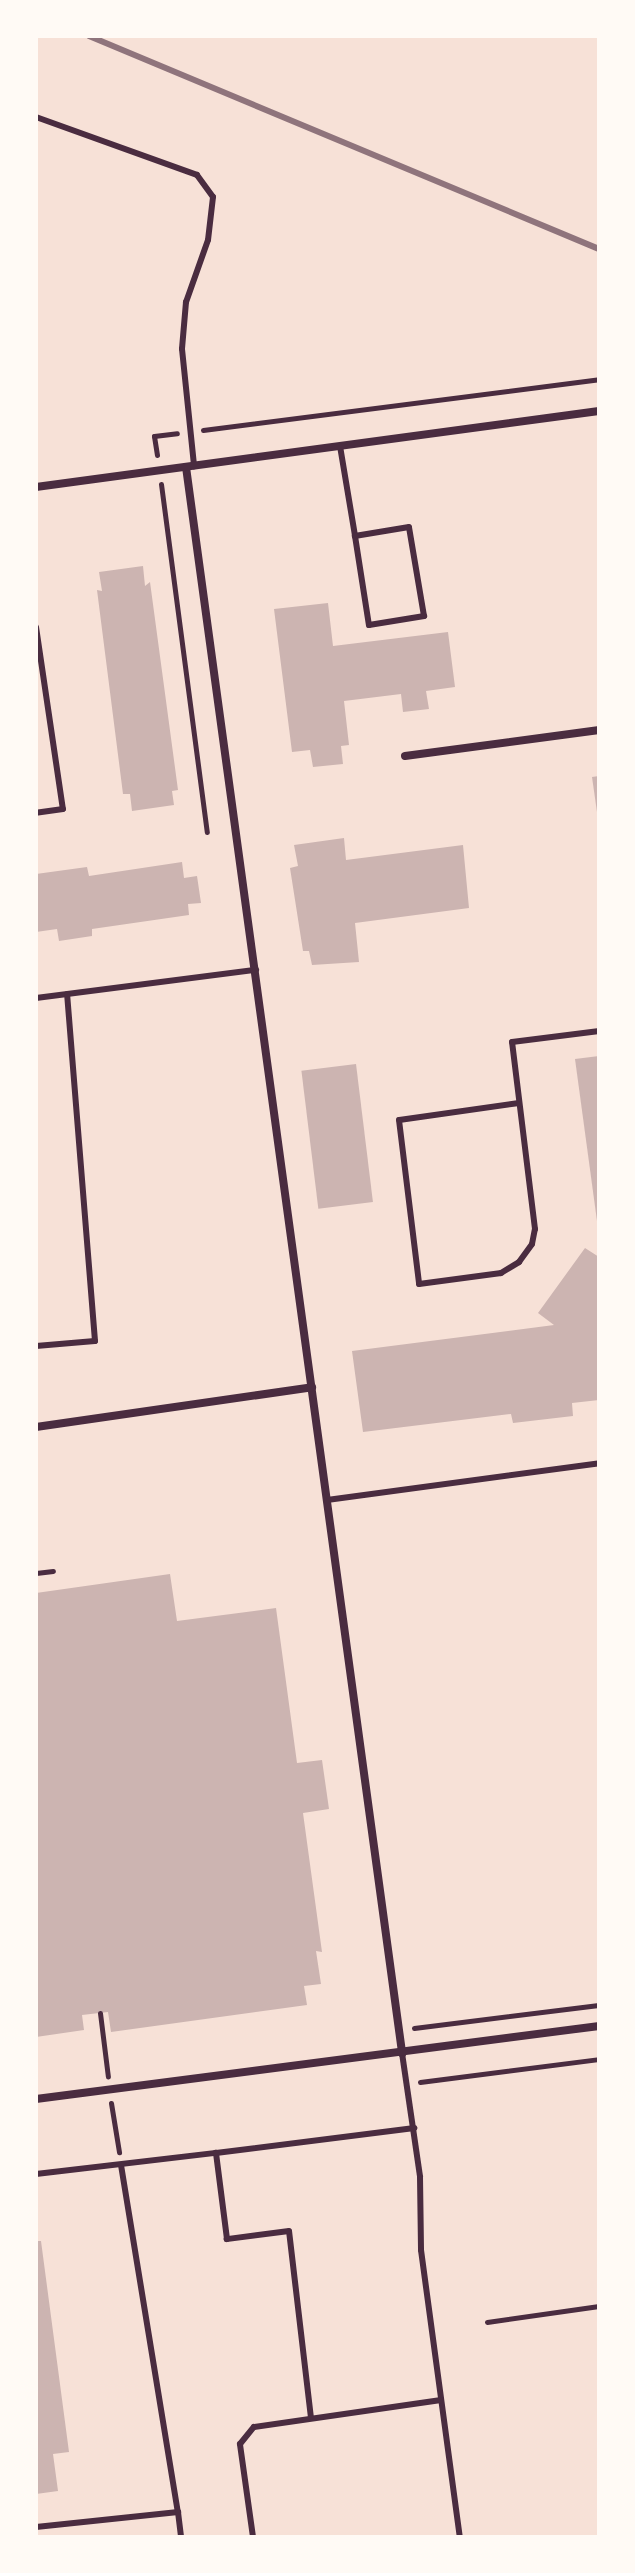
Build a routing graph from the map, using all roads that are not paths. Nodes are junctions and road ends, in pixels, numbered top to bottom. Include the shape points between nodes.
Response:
1 (36, 117) edge
2 (599, 411) edge
3 (340, 446) junction
4 (190, 466) junction
5 (36, 487) edge
6 (355, 536) junction
7 (36, 627) edge
8 (599, 730) edge
9 (405, 756) dead end
10 (36, 813) edge
11 (256, 970) junction
12 (67, 994) junction
13 (36, 998) edge
14 (599, 1031) edge
15 (519, 1103) junction
16 (36, 1346) edge
17 (312, 1387) junction
18 (36, 1427) edge
19 (599, 1463) edge
20 (327, 1500) junction
21 (599, 2026) edge
22 (402, 2053) junction
23 (36, 2099) edge
24 (414, 2128) junction
25 (216, 2153) junction
26 (121, 2165) junction
27 (36, 2174) edge
28 (441, 2400) junction
29 (311, 2418) junction
30 (178, 2512) junction
31 (36, 2527) edge
32 (181, 2537) edge
33 (253, 2537) edge
34 (460, 2537) edge

1 - 4 lane via 197,175 213,197 208,240 186,302 182,349
2 - 3 street
3 - 4 street
3 - 6 lane
4 - 5 street
4 - 11 street
6 - 6 lane via 369,625 424,616 409,527
7 - 10 lane via 63,809
8 - 9 street
11 - 12 lane
11 - 17 street
12 - 13 lane
12 - 16 lane via 95,1341
14 - 15 lane via 512,1042
15 - 15 lane via 535,1229 532,1244 519,1262 501,1273 419,1284 399,1120
17 - 18 street
17 - 20 street
19 - 20 lane
20 - 22 street
21 - 22 street
22 - 23 street
22 - 24 lane
24 - 25 lane
24 - 28 lane via 421,2250
25 - 26 lane
25 - 29 lane via 227,2239 289,2231
26 - 27 lane
26 - 30 lane
28 - 29 lane
28 - 34 lane
29 - 33 lane via 254,2427 240,2444
30 - 31 lane
30 - 32 lane

